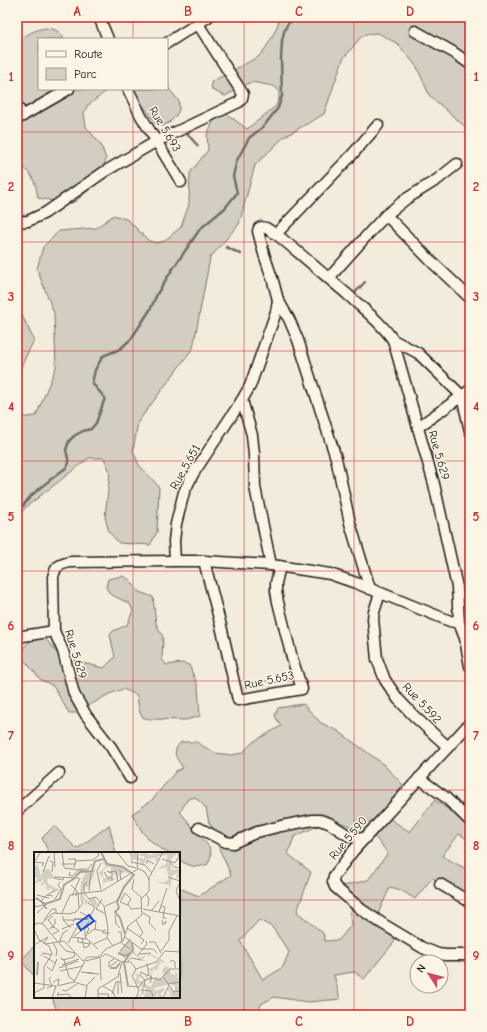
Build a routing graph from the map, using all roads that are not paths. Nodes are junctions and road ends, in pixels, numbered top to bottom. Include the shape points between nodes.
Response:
1 (99, 17) edge
2 (208, 17) edge
3 (198, 24) junction
4 (415, 31) dead end
5 (108, 38) edge
6 (168, 42) edge
7 (470, 64) edge
8 (67, 90) edge
9 (128, 90) edge
10 (17, 106) edge
11 (20, 118) edge
12 (378, 125) dead end
13 (157, 141) junction
14 (457, 164) dead end
15 (181, 182) dead end
16 (386, 215) junction
17 (17, 222) edge
18 (276, 234) junction
19 (329, 278) junction
20 (470, 298) edge
21 (278, 300) junction
22 (393, 340) junction
23 (466, 393) edge
24 (242, 400) junction
25 (418, 427) junction
26 (470, 431) edge
27 (175, 561) junction
28 (204, 561) junction
29 (275, 566) junction
30 (375, 591) junction
31 (459, 623) junction
32 (54, 631) junction
33 (17, 637) edge
34 (470, 666) edge
35 (470, 723) edge
36 (448, 747) junction
37 (59, 773) dead end
38 (130, 778) dead end
39 (420, 778) junction
40 (17, 811) edge
41 (470, 821) edge
42 (199, 828) dead end
43 (364, 839) junction
44 (440, 884) dead end
45 (470, 902) edge
46 (470, 955) edge

1 - 5 street
2 - 3 street
3 - 6 street
3 - 13 street via 243,94 242,98 239,102
4 - 7 street
8 - 11 street
9 - 13 street, Rue 5.693
10 - 11 street
12 - 18 street
13 - 15 street, Rue 5.693
13 - 17 street via 104,172 45,213 28,221
14 - 16 street
16 - 19 street
16 - 20 street
18 - 19 street, Rue 5.629
18 - 21 street, Rue 5.651 via 261,226 258,231
19 - 22 street, Rue 5.629 via 377,321
21 - 24 street, Rue 5.651 via 250,386
21 - 30 street via 298,340 336,458 350,523
22 - 23 street via 418,353
22 - 25 street, Rue 5.629
23 - 25 street
23 - 26 street
24 - 27 street, Rue 5.651 via 184,492 176,524
24 - 29 street via 252,435 254,487
25 - 31 street, Rue 5.629 via 434,484 457,587
27 - 28 street
27 - 32 street, Rue 5.629 via 70,562 60,565 55,569 53,577
28 - 29 street
28 - 29 street, Rue 5.653 via 238,700 302,688 278,602
29 - 30 street via 330,574
30 - 31 street
30 - 36 street, Rue 5.592 via 373,619 378,658 385,680 398,699
31 - 34 street, Rue 5.629 via 465,638
32 - 33 street
32 - 38 street, Rue 5.629 via 63,651 74,694
35 - 36 street
36 - 39 street, Rue 5.590
37 - 40 street
39 - 41 street
39 - 43 street, Rue 5.590
42 - 43 street via 226,842 233,842 257,832 320,820 350,836
43 - 46 street, Rue 5.590 via 334,876 335,887 362,910 424,948 446,956
44 - 45 street

